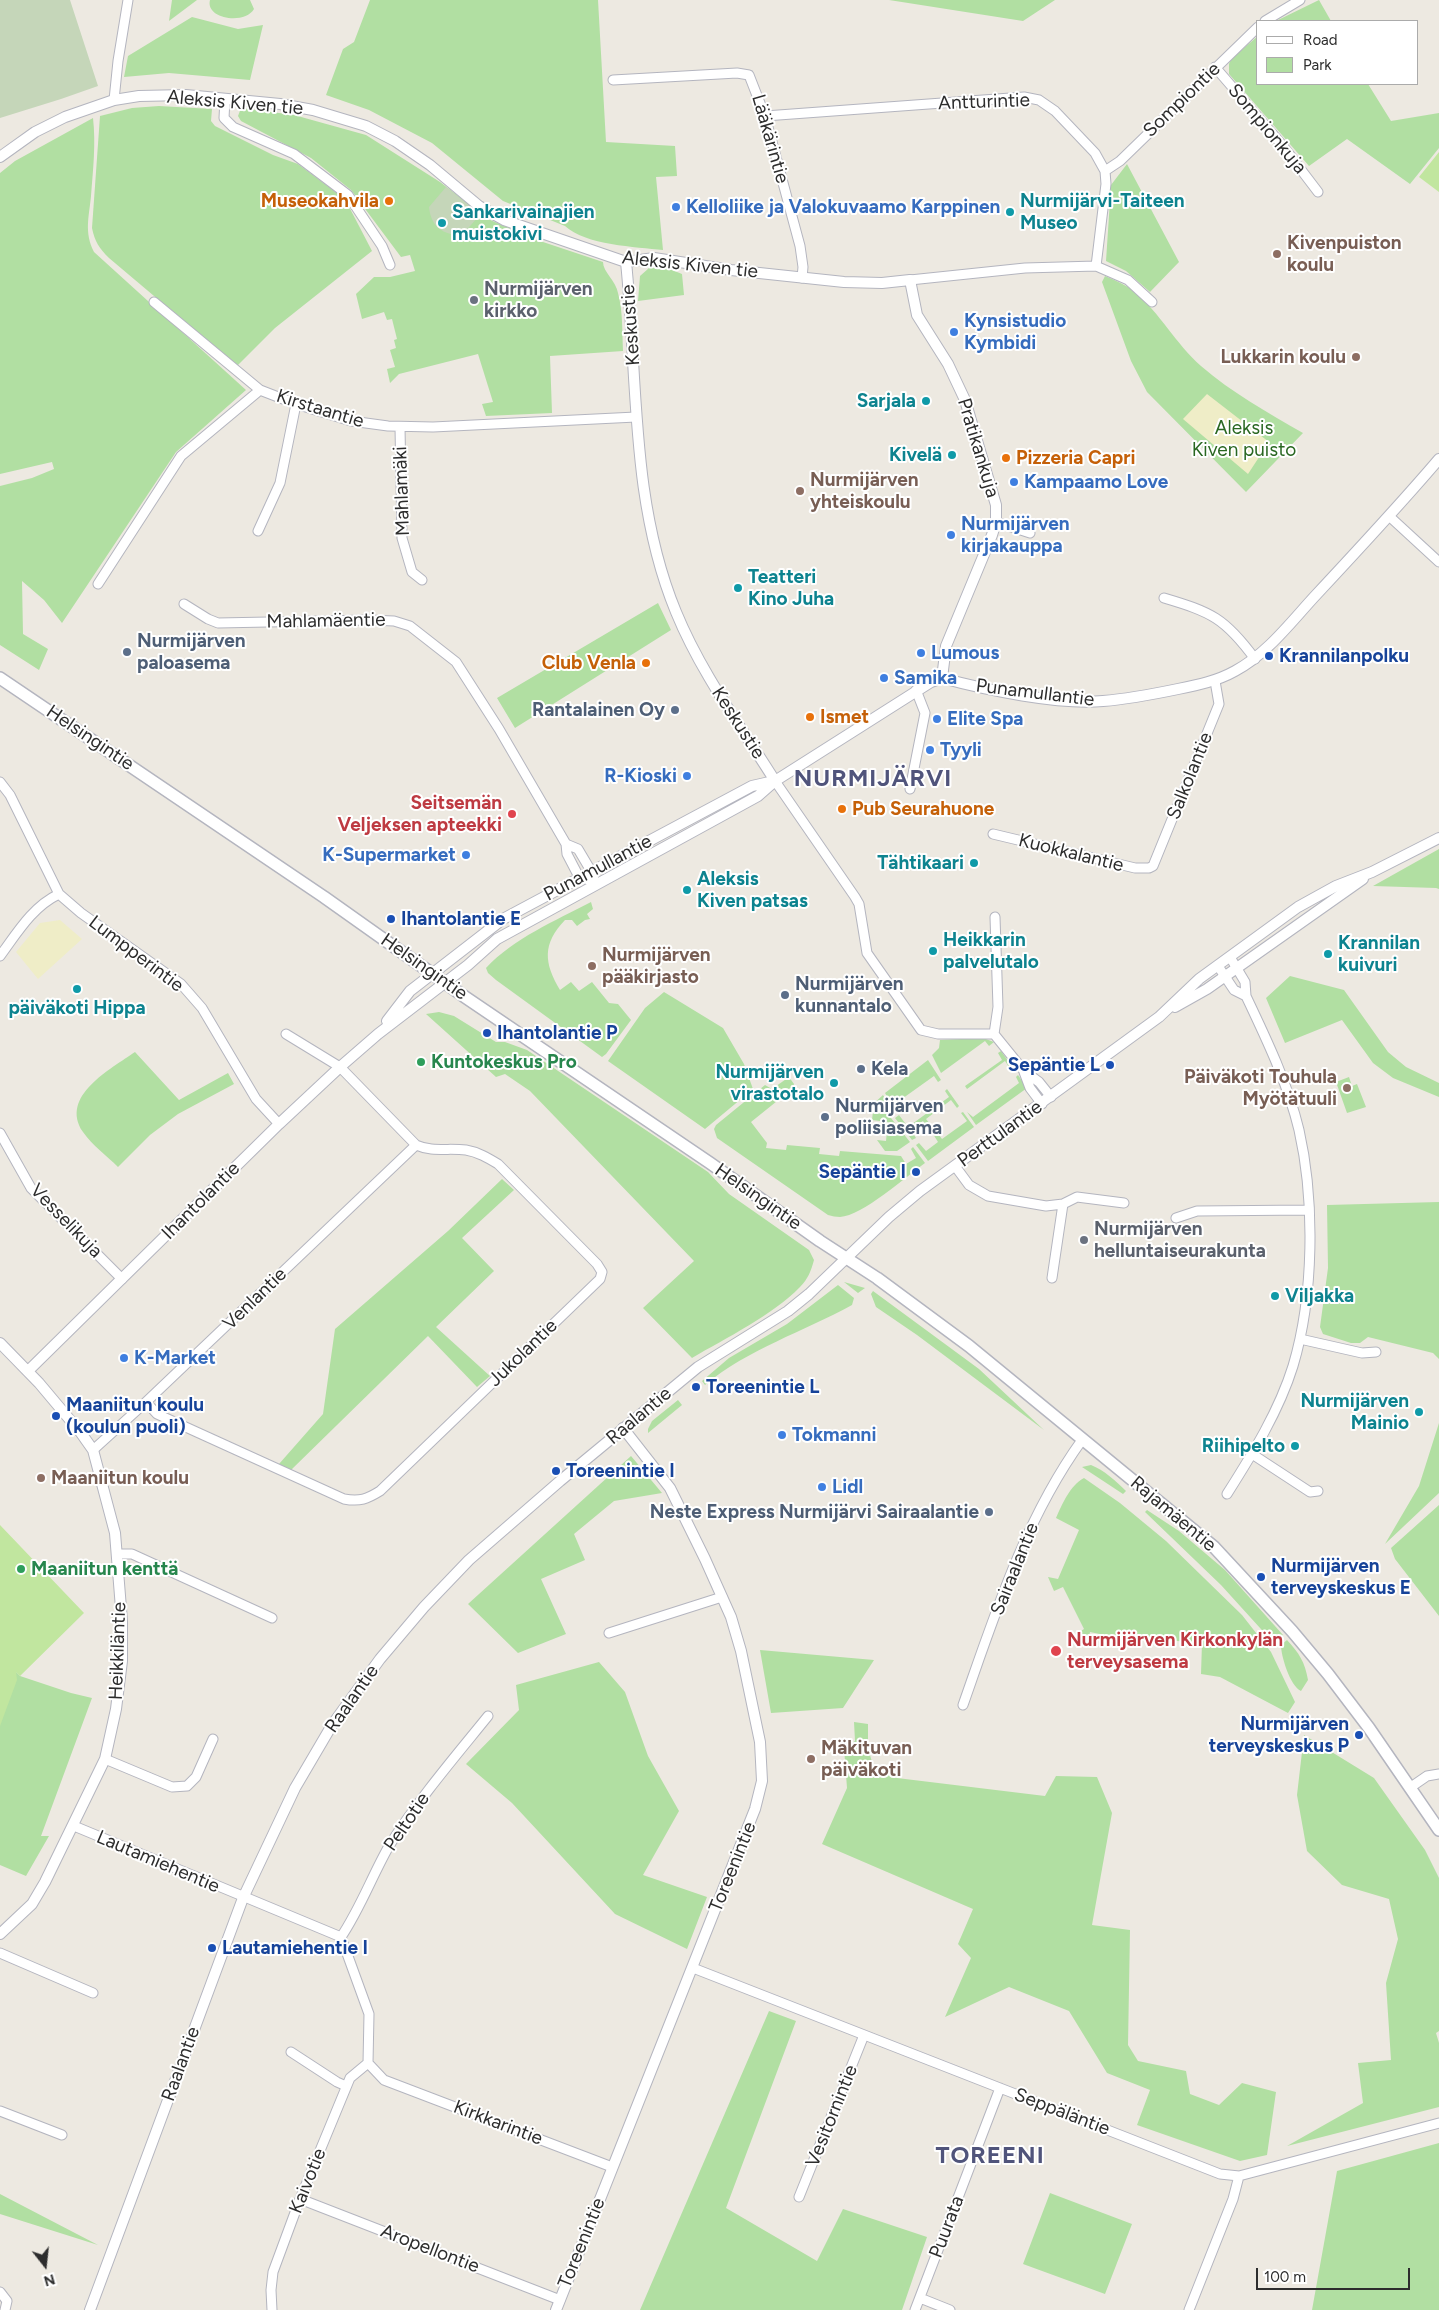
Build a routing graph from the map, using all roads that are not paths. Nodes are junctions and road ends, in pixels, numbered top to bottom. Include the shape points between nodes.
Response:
1 (128, 0) edge
2 (1300, 0) edge
3 (1267, 20) edge
4 (1256, 29) edge
5 (1215, 67) junction
6 (613, 80) dead end
7 (225, 99) junction
8 (114, 100) junction
9 (765, 116) junction
10 (0, 158) edge
11 (1105, 171) junction
12 (1318, 192) dead end
13 (626, 262) junction
14 (390, 265) dead end
15 (1096, 266) junction
16 (802, 278) junction
17 (910, 280) junction
18 (154, 302) dead end
19 (1152, 302) dead end
20 (260, 390) junction
21 (296, 404) junction
22 (636, 417) junction
23 (400, 427) junction
24 (1439, 459) edge
25 (1389, 516) junction
26 (996, 522) junction
27 (258, 531) dead end
28 (1030, 533) dead end
29 (1439, 562) edge
30 (422, 580) dead end
31 (98, 584) dead end
32 (1164, 598) dead end
33 (184, 604) dead end
34 (1255, 659) junction
35 (0, 678) edge
36 (942, 678) junction
37 (1215, 681) junction
38 (916, 690) junction
39 (775, 781) junction
40 (0, 782) edge
41 (910, 790) dead end
42 (993, 834) dead end
43 (1439, 838) edge
44 (566, 844) junction
45 (1149, 868) joint
46 (591, 872) junction
47 (1372, 872) junction
48 (579, 878) junction
49 (598, 883) junction
50 (59, 894) junction
51 (995, 917) dead end
52 (0, 956) edge
53 (1230, 957) junction
54 (1218, 966) junction
55 (1237, 968) junction
56 (432, 974) junction
57 (1225, 976) junction
58 (445, 982) junction
59 (1246, 996) junction
60 (1159, 1017) junction
61 (286, 1034) dead end
62 (378, 1034) junction
63 (994, 1034) junction
64 (340, 1067) junction
65 (1046, 1100) junction
66 (279, 1124) junction
67 (0, 1133) edge
68 (416, 1145) junction
69 (955, 1166) junction
70 (1124, 1203) dead end
71 (1063, 1204) junction
72 (1308, 1210) junction
73 (1176, 1218) dead end
74 (847, 1258) junction
75 (1052, 1278) dead end
76 (122, 1279) junction
77 (1300, 1339) junction
78 (0, 1343) edge
79 (1376, 1352) dead end
80 (28, 1371) junction
81 (146, 1402) junction
82 (624, 1428) junction
83 (1082, 1440) junction
84 (93, 1450) junction
85 (1252, 1454) junction
86 (1318, 1491) dead end
87 (1228, 1494) dead end
88 (117, 1554) junction
89 (722, 1597) junction
90 (272, 1618) dead end
91 (609, 1633) dead end
92 (962, 1705) dead end
93 (488, 1716) dead end
94 (213, 1739) dead end
95 (105, 1759) junction
96 (1439, 1774) edge
97 (1411, 1787) junction
98 (74, 1826) junction
99 (1439, 1830) edge
100 (243, 1898) junction
101 (0, 1934) edge
102 (341, 1937) junction
103 (0, 1953) edge
104 (692, 1968) junction
105 (93, 1993) dead end
106 (864, 2035) junction
107 (291, 2052) dead end
108 (368, 2063) junction
109 (346, 2086) junction
110 (1000, 2088) junction
111 (0, 2111) edge
112 (1439, 2123) edge
113 (62, 2135) dead end
114 (612, 2167) junction
115 (1239, 2176) junction
116 (799, 2196) dead end
117 (300, 2199) junction
118 (0, 2292) edge
119 (920, 2298) junction
120 (560, 2300) junction
121 (5, 2310) edge
122 (90, 2310) edge
123 (272, 2310) edge
124 (556, 2310) edge
125 (915, 2310) edge
126 (950, 2310) edge
127 (1189, 2310) edge

1 - 8 street
2 - 3 street
4 - 5 street, Sompiontie
5 - 11 street, Sompiontie via 1120,161
5 - 12 street, Sompionkuja
6 - 9 street, Lääkärintie via 748,75
7 - 8 street, Aleksis Kiven tie via 186,95
7 - 13 street, Aleksis Kiven tie via 313,110 366,126 395,140 479,206 504,220
7 - 14 street via 224,118 233,127 294,154 348,195 382,246
8 - 10 street, Aleksis Kiven tie via 65,117 35,132
9 - 11 street, Antturintie via 1024,97 1039,100 1055,111 1095,153
9 - 16 street, Lääkärintie via 800,246
11 - 15 street
13 - 16 street, Aleksis Kiven tie via 654,258
13 - 22 street, Keskustie
15 - 17 street, Aleksis Kiven tie via 1025,268
15 - 19 street, Aleksis Kiven tie via 1128,280
16 - 17 street, Aleksis Kiven tie via 882,283
17 - 26 street, Pratikankuja via 917,315 948,364 964,400 992,488
18 - 20 street
20 - 21 street, Kirstaantie
20 - 31 street, Kirstaantie via 181,456
21 - 23 street, Kirstaantie via 351,420
21 - 27 street via 280,483
22 - 23 street, Kirstaantie
22 - 39 street, Keskustie via 651,531 675,610 694,652
23 - 30 street, Mahlamäki via 402,538 412,572
24 - 25 street, Punamullantie
25 - 29 street
25 - 34 street, Punamullantie
26 - 28 street
26 - 36 street, Pratikankuja via 946,646
32 - 34 street via 1195,608 1226,624
33 - 44 street, Mahlamäentie via 218,622 394,620 410,626 456,662
34 - 37 street, Punamullantie
35 - 56 main road, Helsingintie
36 - 37 street, Punamullantie via 1023,694 1102,701
36 - 38 street, Punamullantie
37 - 45 street, Salkolantie via 1219,704 1153,866
38 - 39 street, Punamullantie
38 - 41 street via 925,713
39 - 46 street, Punamullantie via 752,786
39 - 49 street, Punamullantie via 758,796
39 - 63 street, Keskustie via 859,904 867,953 921,1030 938,1034
40 - 50 street, Lumpperintie via 10,794
42 - 45 street, Kuokkalantie via 1135,868
43 - 47 street, Perttulantie
44 - 46 street, Mahlamäentie via 578,850
44 - 48 street, Mahlamäentie via 567,854
46 - 48 street, Punamullantie
46 - 49 street, Mahlamäentie
47 - 53 street, Perttulantie via 1336,886 1298,907
47 - 55 street, Perttulantie
48 - 49 street
48 - 56 street, Punamullantie via 503,919
49 - 58 street, Punamullantie via 497,939
50 - 52 street via 48,899 32,914
50 - 66 street, Lumpperintie via 81,914 181,984 202,1008 256,1099
51 - 63 street via 998,1007
53 - 54 street, Perttulantie
53 - 55 street
54 - 57 street
54 - 60 street, Perttulantie
55 - 57 street, Perttulantie
55 - 59 street via 1245,982
56 - 58 main road, Helsingintie
56 - 62 street, Ihantolantie via 410,991
57 - 59 street via 1234,990
57 - 60 street, Perttulantie
58 - 62 street, Ihantolantie
58 - 74 main road, Helsingintie
59 - 72 street via 1285,1087 1298,1128 1306,1165
60 - 65 street, Perttulantie
61 - 64 street
62 - 64 street, Ihantolantie
63 - 65 street via 1024,1071 1030,1088
64 - 66 street, Ihantolantie
64 - 68 street
65 - 69 street, Perttulantie
66 - 76 street, Ihantolantie
67 - 76 street, Vesselikuja via 31,1188
68 - 81 street, Venlantie
68 - 81 street, Jukolantie via 465,1150 482,1154 498,1164 596,1264 602,1272 600,1279 380,1491 357,1502 336,1496 157,1414
69 - 71 street via 970,1185 988,1196 1046,1206
69 - 74 street, Perttulantie via 888,1217
70 - 71 street via 1078,1198
71 - 75 street
72 - 73 street via 1197,1211
72 - 77 street via 1309,1269
74 - 82 street, Raalantie via 788,1311 698,1368
74 - 83 main road, Rajamäentie via 962,1341
76 - 80 street, Ihantolantie
77 - 79 street via 1362,1353
77 - 85 street via 1280,1400
78 - 80 street, Heikkiläntie
80 - 84 street, Heikkiläntie
81 - 84 street, Venlantie
82 - 89 street, Toreenintie via 670,1488
82 - 100 street, Raalantie via 469,1560 380,1659 332,1725 295,1788
83 - 92 street, Sairaalantie via 1032,1526 1008,1579
83 - 97 main road, Rajamäentie via 1220,1554 1328,1674
84 - 88 street, Heikkiläntie via 115,1533
85 - 86 street via 1310,1492
85 - 87 street
88 - 90 street via 132,1554
88 - 95 street, Heikkiläntie via 122,1661
89 - 91 street
89 - 104 street, Toreenintie via 741,1651 756,1718 762,1781 755,1809
93 - 102 street, Peltotie via 417,1804 376,1869
94 - 95 street via 196,1777 187,1786 172,1787
95 - 98 street, Heikkiläntie
96 - 97 street via 1427,1776
97 - 99 main road, Rajamäentie
98 - 100 street, Lautamiehentie
98 - 101 street, Heikkiläntie via 32,1904
100 - 102 street
100 - 122 street, Raalantie
102 - 108 street via 369,2014
103 - 105 street
104 - 106 street, Seppäläntie
104 - 114 street, Toreenintie
106 - 110 street, Seppäläntie
106 - 116 street, Vesitornintie
107 - 109 street
108 - 109 street, Kaivotie via 354,2072
108 - 114 street, Kirkkarintie via 384,2080
109 - 117 street, Kaivotie
110 - 115 street, Seppäläntie via 1220,2174
110 - 119 street, Puurata
111 - 113 street
112 - 115 street, Seppäläntie
114 - 120 street, Toreenintie
115 - 127 street
117 - 120 street, Aropellontie
117 - 123 street, Kaivotie via 273,2272
118 - 121 street via 6,2301
119 - 125 street, Puurata
119 - 126 street
120 - 124 street, Toreenintie

